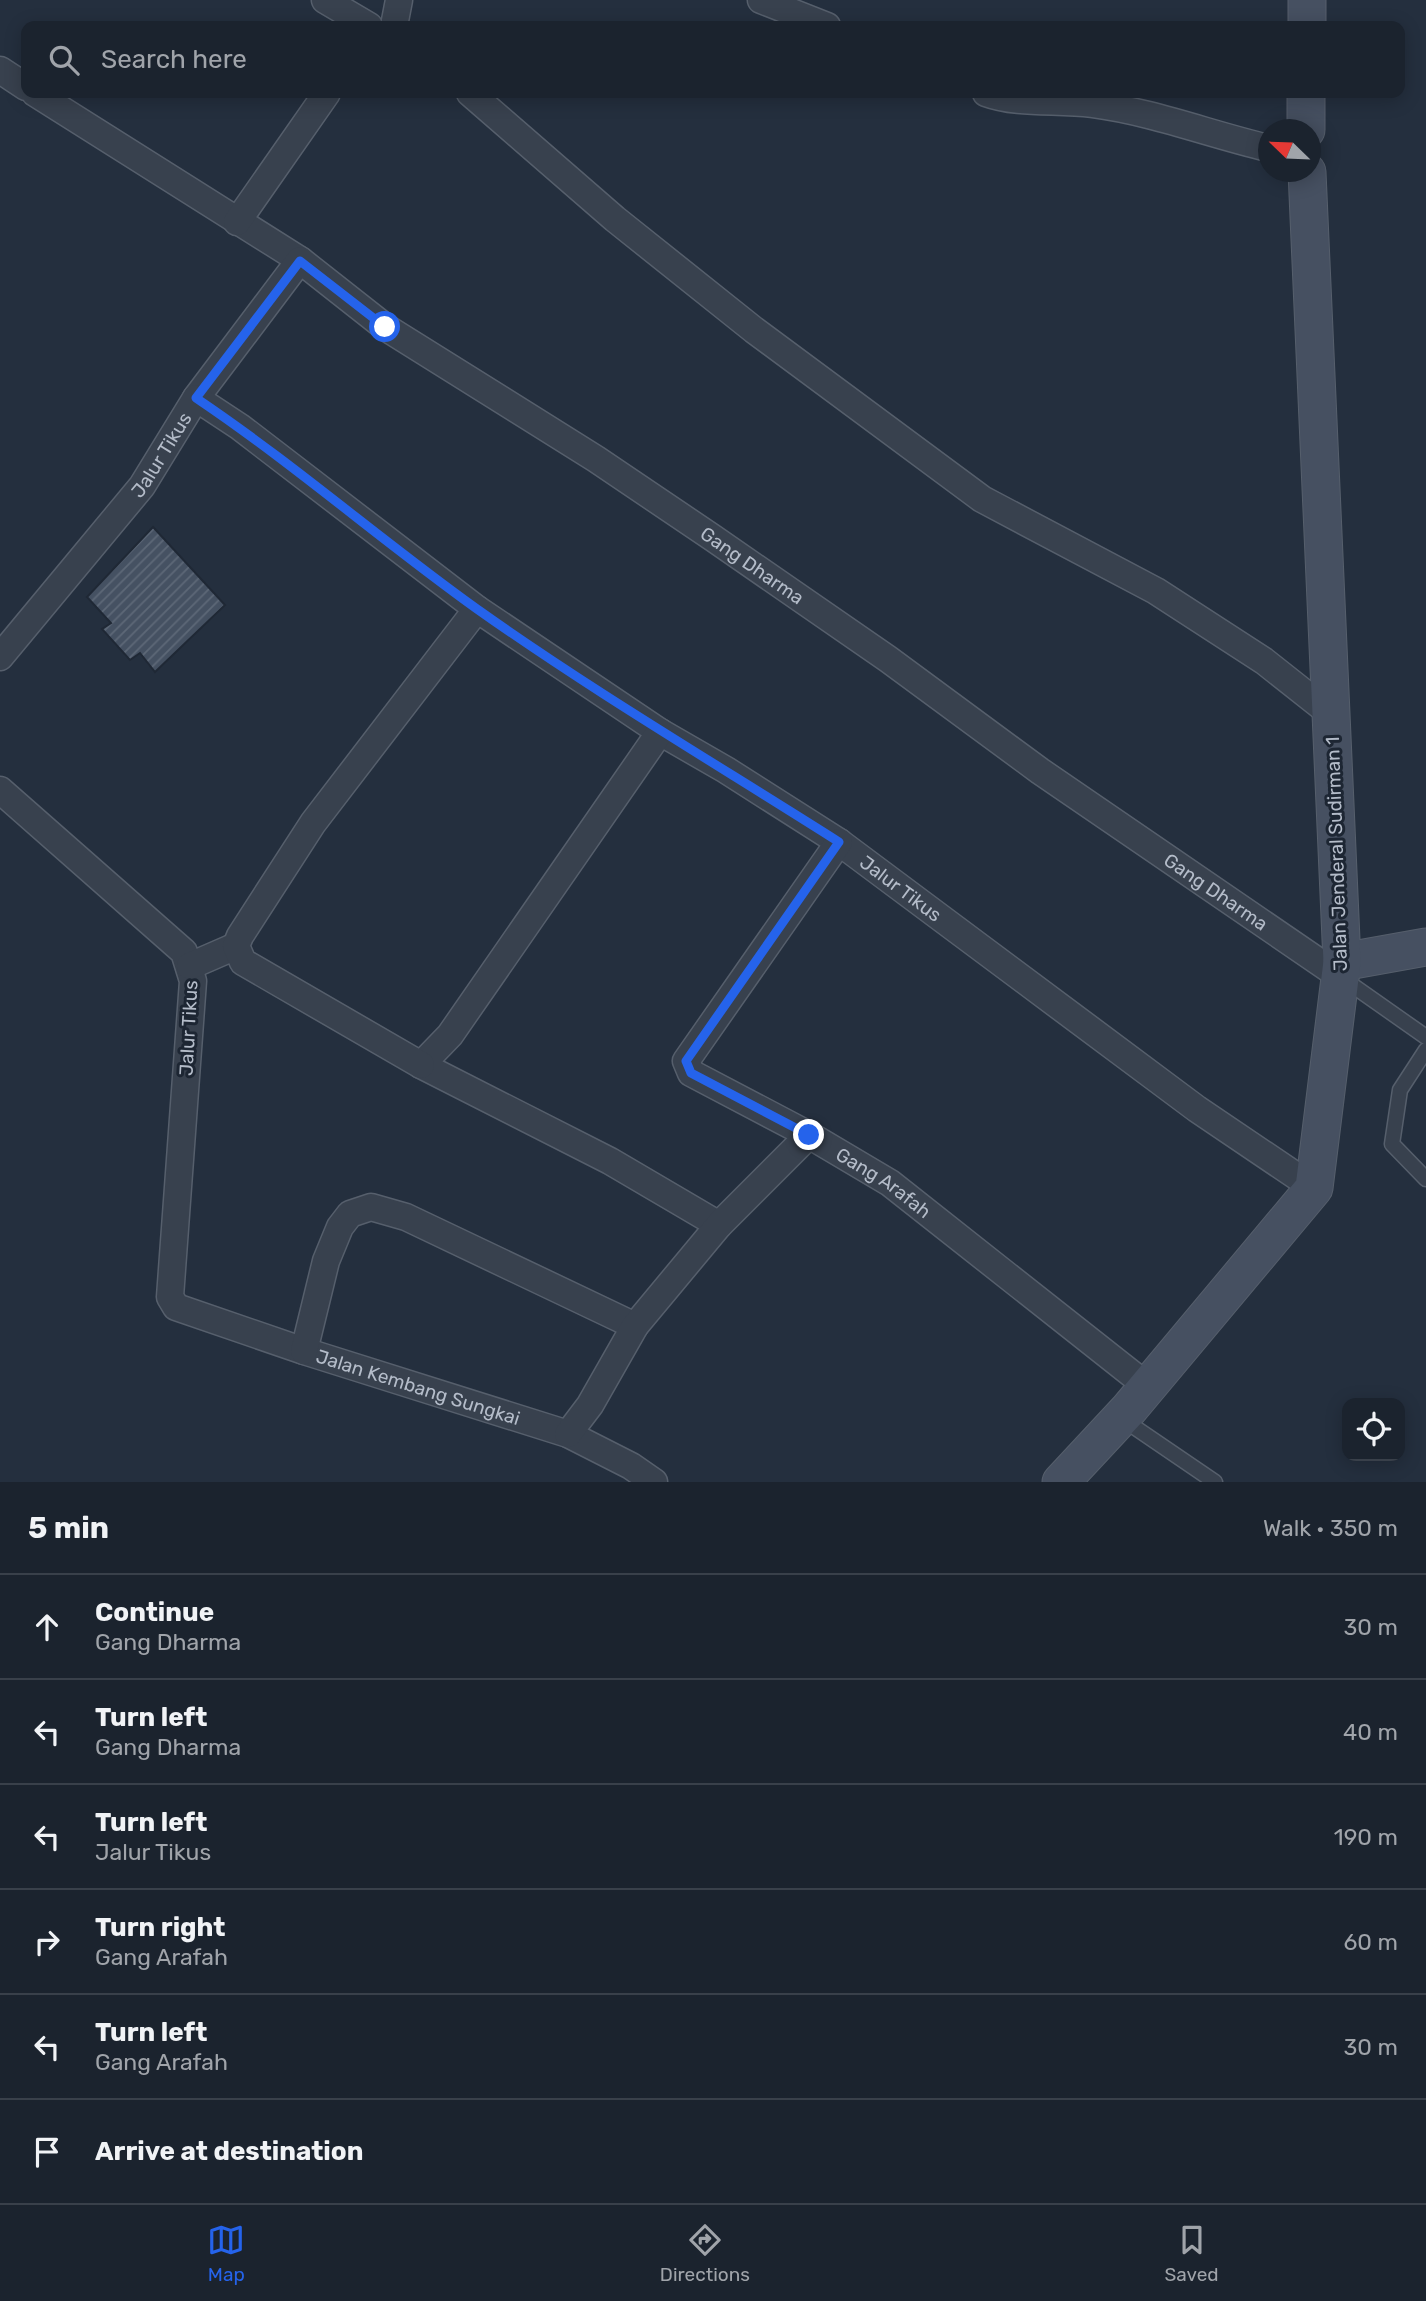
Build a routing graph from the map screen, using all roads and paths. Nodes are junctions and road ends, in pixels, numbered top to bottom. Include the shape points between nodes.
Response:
1 (325, 0) edge
2 (400, 0) edge
3 (761, 0) edge
4 (1307, 0) edge
5 (361, 21) edge
6 (395, 21) edge
7 (814, 21) edge
8 (1307, 21) edge
9 (0, 70) edge
10 (21, 84) edge
11 (43, 98) edge
12 (324, 98) edge
13 (476, 98) edge
14 (1020, 98) edge
15 (1306, 98) edge
16 (1306, 119) edge
17 (1258, 145) edge
18 (1307, 182) edge
19 (237, 222) junction
20 (300, 261) junction
21 (196, 398) junction
22 (477, 609) junction
23 (0, 657) edge
24 (1331, 714) junction
25 (660, 732) junction
26 (0, 790) edge
27 (839, 842) junction
28 (236, 946) junction
29 (1426, 947) edge
30 (190, 966) junction
31 (1342, 970) junction
32 (1426, 1038) edge
33 (1426, 1050) edge
34 (421, 1065) junction
35 (809, 1135) junction
36 (1426, 1180) edge
37 (1314, 1188) junction
38 (719, 1225) junction
39 (176, 1307) joint
40 (635, 1326) junction
41 (304, 1350) junction
42 (1147, 1386) junction
43 (1121, 1418) junction
44 (568, 1434) junction
45 (654, 1482) edge
46 (1060, 1482) edge
47 (1215, 1482) edge

1 - 5 street
2 - 6 street
3 - 7 street
4 - 8 street
9 - 10 street
11 - 19 street, Gang Dharma
12 - 19 street
13 - 24 street via 615,219 754,330 970,491 1156,592 1264,661
14 - 17 street via 1091,103 1168,118
15 - 16 street
18 - 24 street, Jalan Jenderal Sudirman 1
19 - 20 street, Gang Dharma
20 - 21 street
20 - 31 street, Gang Dharma via 385,327 596,459 888,659 1040,771
21 - 22 street, Jalur Tikus
21 - 23 street, Jalur Tikus via 142,486
22 - 25 street, Jalur Tikus
22 - 28 street via 313,823
24 - 31 street, Jalan Jenderal Sudirman 1
25 - 27 street, Jalur Tikus
25 - 34 street via 450,1035
26 - 30 street, Jalur Tikus via 184,952
27 - 35 street, Gang Arafah via 686,1061 691,1073
27 - 37 street, Jalur Tikus via 1197,1109
28 - 30 street
28 - 34 street via 243,962
29 - 31 street
30 - 39 street, Jalur Tikus via 193,981 170,1297
31 - 32 lane
31 - 37 street, Jalan Jenderal Sudirman 1
33 - 36 lane via 1400,1090 1392,1144
34 - 38 street via 610,1161
35 - 38 street
35 - 42 street, Gang Arafah via 890,1183
37 - 42 street
38 - 40 street
39 - 41 street, Jalan Kembang Sungkai
40 - 41 street via 406,1217 371,1207 350,1214 340,1227 326,1261
40 - 44 street
41 - 44 street, Jalan Kembang Sungkai
42 - 43 street
43 - 46 street
43 - 47 lane
44 - 45 street, Jalan Kembang Sungkai

